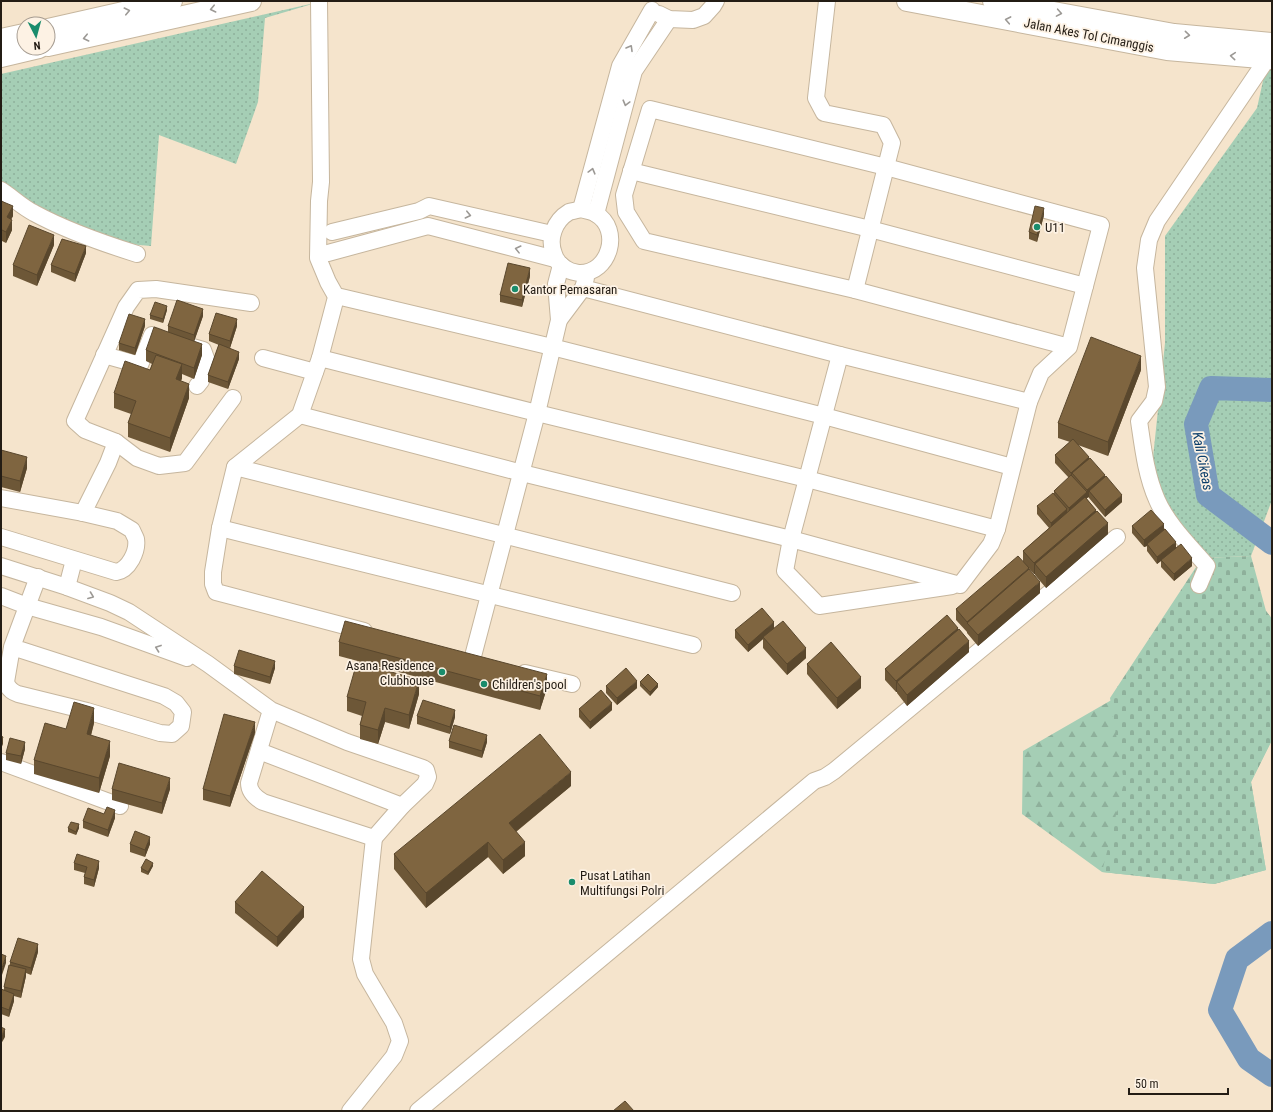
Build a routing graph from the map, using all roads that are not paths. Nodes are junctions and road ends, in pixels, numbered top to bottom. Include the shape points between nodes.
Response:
1 (172, 1) edge
2 (251, 1) edge
3 (319, 1) edge
4 (716, 1) edge
5 (827, 1) edge
6 (907, 1) edge
7 (993, 1) edge
8 (1023, 4) edge
9 (651, 5) edge
10 (669, 19) junction
11 (56, 27) edge
12 (16, 36) edge
13 (1, 39) edge
14 (56, 44) edge
15 (16, 53) edge
16 (1270, 54) edge
17 (1, 56) edge
18 (886, 166) junction
19 (631, 171) junction
20 (1, 190) edge
21 (430, 206) junction
22 (588, 211) junction
23 (428, 226) junction
24 (636, 228) junction
25 (870, 229) junction
26 (332, 232) dead end
27 (552, 234) junction
28 (610, 235) junction
29 (328, 253) dead end
30 (137, 254) dead end
31 (558, 262) junction
32 (585, 280) junction
33 (1085, 286) junction
34 (855, 290) junction
35 (337, 298) junction
36 (251, 303) dead end
37 (558, 320) junction
38 (1069, 347) junction
39 (552, 348) junction
40 (104, 355) junction
41 (840, 355) junction
42 (263, 358) dead end
43 (317, 365) junction
44 (197, 386) dead end
45 (233, 398) dead end
46 (1029, 402) junction
47 (537, 413) junction
48 (300, 415) junction
49 (824, 416) junction
50 (116, 442) junction
51 (235, 467) junction
52 (1012, 467) junction
53 (522, 474) junction
54 (807, 479) junction
55 (1, 498) edge
56 (83, 513) junction
57 (220, 528) junction
58 (997, 529) junction
59 (505, 535) junction
60 (1, 537) edge
61 (1117, 537) dead end
62 (791, 539) junction
63 (74, 560) junction
64 (2, 571) edge
65 (38, 577) junction
66 (960, 585) junction
67 (1199, 585) dead end
68 (67, 587) junction
69 (732, 593) dead end
70 (490, 595) junction
71 (1, 596) edge
72 (27, 606) junction
73 (381, 636) edge
74 (693, 645) dead end
75 (12, 647) junction
76 (472, 660) edge
77 (208, 664) junction
78 (510, 669) edge
79 (572, 684) dead end
80 (271, 710) junction
81 (259, 751) junction
82 (1, 762) edge
83 (120, 806) dead end
84 (402, 806) junction
85 (374, 838) junction
86 (351, 1110) edge
87 (418, 1111) edge

11 -> 1 main road
2 -> 14 main road
3 - 35 street via 321,182 318,258
4 - 10 street via 704,16 693,20
5 - 18 street via 816,98 824,112 883,125 892,143
16 -> 6 main road, Jalan Akes Tol Cimanggis via 1167,50
7 - 8 main road
8 -> 16 main road
9 - 10 street
22 -> 9 street via 620,66
10 -> 22 street via 634,71
12 - 13 main road
15 - 17 main road
16 - 67 street via 1157,221 1149,240 1145,268 1157,387 1154,401 1139,421 1146,467 1157,500 1174,527 1207,566
18 - 19 street via 650,109
18 - 25 street
18 - 33 street via 1101,225
19 - 24 street via 624,195 626,212
19 - 25 street
20 - 30 street via 33,213 85,237
21 - 23 street
21 - 26 street
21 -> 27 street
22 - 27 street via 570,212 555,226
22 - 28 street via 607,223
23 - 29 street
31 -> 23 street
24 - 28 street
24 - 34 street via 644,242
25 - 33 street
25 - 34 street
27 - 31 street via 551,248
28 - 32 street via 608,254
31 - 32 street
31 - 37 street
32 - 37 street
32 - 41 street
33 - 38 street
34 - 38 street
35 - 39 street
35 - 43 street
36 - 40 street via 156,289 138,290 126,307
37 - 39 street
38 - 46 street via 1041,373
39 - 47 street
39 - 49 street
40 - 44 street via 146,367 152,335 203,350 207,361
40 - 50 street via 75,421 85,430
41 - 46 street
41 - 49 street
42 - 43 street
43 - 47 street
43 - 48 street
45 - 50 street via 185,463 159,466 137,458
46 - 52 street
47 - 53 street
47 - 54 street
48 - 51 street
48 - 53 street
49 - 52 street
49 - 54 street
50 - 56 street
51 - 57 street
51 - 59 street
52 - 58 street
53 - 59 street
53 - 62 street
54 - 58 street
54 - 62 street
55 - 56 street
56 - 63 street via 117,521 132,530 136,545 130,562 121,571 116,572
57 - 70 street
57 - 73 street via 213,572 216,592
58 - 66 street via 991,544
59 - 69 street
59 - 70 street
60 - 63 street
61 - 87 street via 834,771 814,781
62 - 66 street
62 - 66 street via 785,571 819,606
63 - 68 street
64 - 65 street
65 - 68 street
65 - 72 street
68 -> 77 street via 129,612
70 - 74 street
70 - 76 street
71 - 72 street
72 - 75 street
77 -> 72 street via 101,627
75 - 75 street via 6,682 11,691 160,733 172,734 181,726 183,712 176,703 164,696
77 - 80 street
78 - 79 street
80 - 81 street
80 - 84 street via 347,742 426,770 428,777 425,784
81 - 84 street
81 - 85 street via 249,787 257,799
82 - 83 street
84 - 85 street
85 - 86 street via 361,959 365,974 394,1023 400,1041 394,1056

